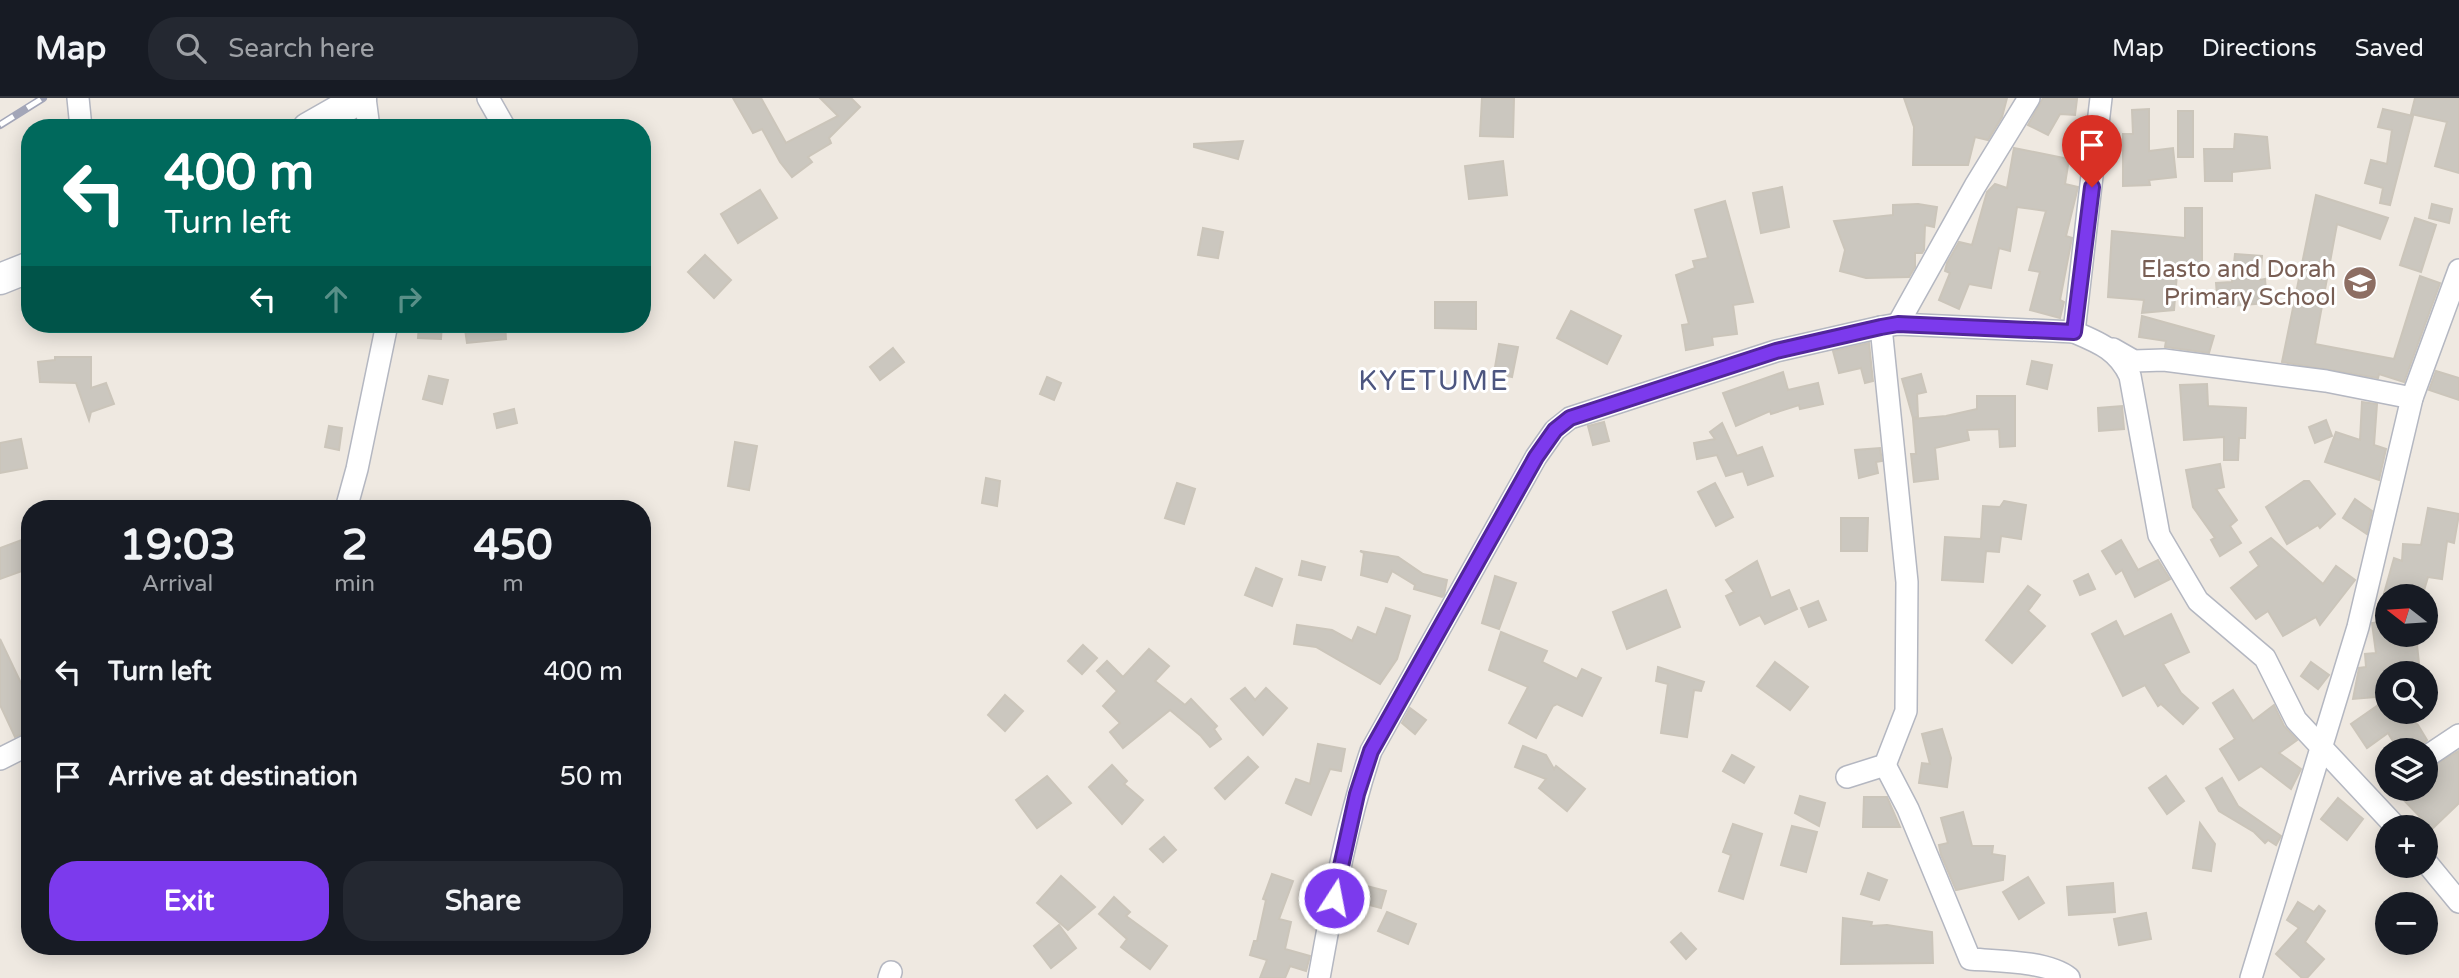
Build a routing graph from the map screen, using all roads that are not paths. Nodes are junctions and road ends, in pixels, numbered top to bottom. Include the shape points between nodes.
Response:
1 (78, 98) edge
2 (363, 98) edge
3 (488, 98) edge
4 (2029, 98) edge
5 (2101, 98) edge
6 (80, 119) edge
7 (324, 119) edge
8 (367, 119) edge
9 (500, 119) edge
10 (2459, 270) edge
11 (21, 271) edge
12 (0, 279) edge
13 (1890, 325) junction
14 (2074, 332) junction
15 (385, 333) edge
16 (2107, 346) junction
17 (2412, 398) junction
18 (348, 500) edge
19 (2459, 734) edge
20 (21, 748) edge
21 (2322, 749) junction
22 (2438, 749) edge
23 (0, 759) edge
24 (1885, 765) junction
25 (1847, 777) dead end
26 (2375, 787) edge
27 (2438, 877) edge
28 (2459, 902) edge
29 (1319, 978) edge
30 (2069, 978) edge
31 (2251, 978) edge

1 - 6 street
2 - 7 main road
2 - 8 street
3 - 9 street
4 - 13 street
5 - 14 street
10 - 17 street
11 - 12 main road
13 - 14 street
13 - 24 street via 1907,582 1906,711
13 - 29 street via 1763,355 1570,418 1555,430 1371,751 1339,871
14 - 16 street
15 - 18 street
16 - 17 street via 2134,361 2164,360 2326,381
16 - 21 street via 2122,359 2130,376 2159,535 2198,601 2265,658 2296,720
17 - 21 street via 2358,627
19 - 22 street
20 - 23 street
21 - 26 street
21 - 31 street
24 - 25 street
24 - 30 street via 1970,958 2062,972
27 - 28 street

